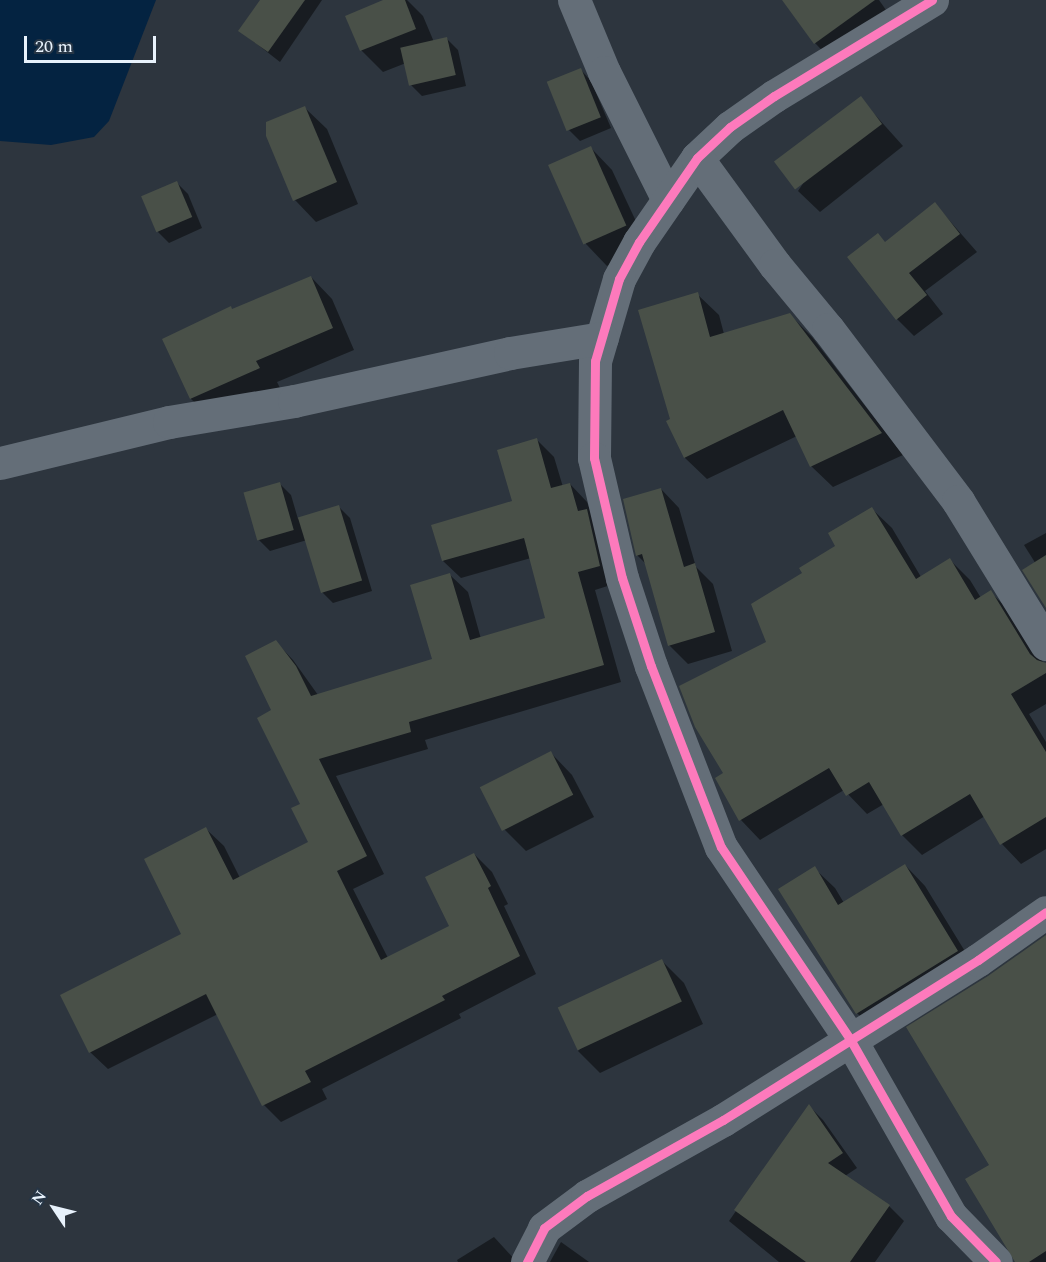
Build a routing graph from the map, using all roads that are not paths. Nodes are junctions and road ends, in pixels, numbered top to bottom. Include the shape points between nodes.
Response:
1 (574, 0) edge
2 (932, 0) edge
3 (697, 159) junction
4 (668, 201) junction
5 (602, 338) junction
6 (0, 463) edge
7 (1046, 644) edge
8 (1046, 912) edge
9 (850, 1039) junction
10 (527, 1262) edge
11 (996, 1262) edge

1 - 4 street via 604,72
2 - 3 street via 774,96 730,127
3 - 4 street
3 - 7 street via 958,501
4 - 5 street via 639,242 620,279
5 - 6 street via 510,353 294,401 169,422
5 - 9 street via 595,362 594,458 622,578 651,666 721,847
8 - 9 street via 978,960
9 - 10 street via 723,1120 586,1196 544,1228
9 - 11 street via 951,1216

